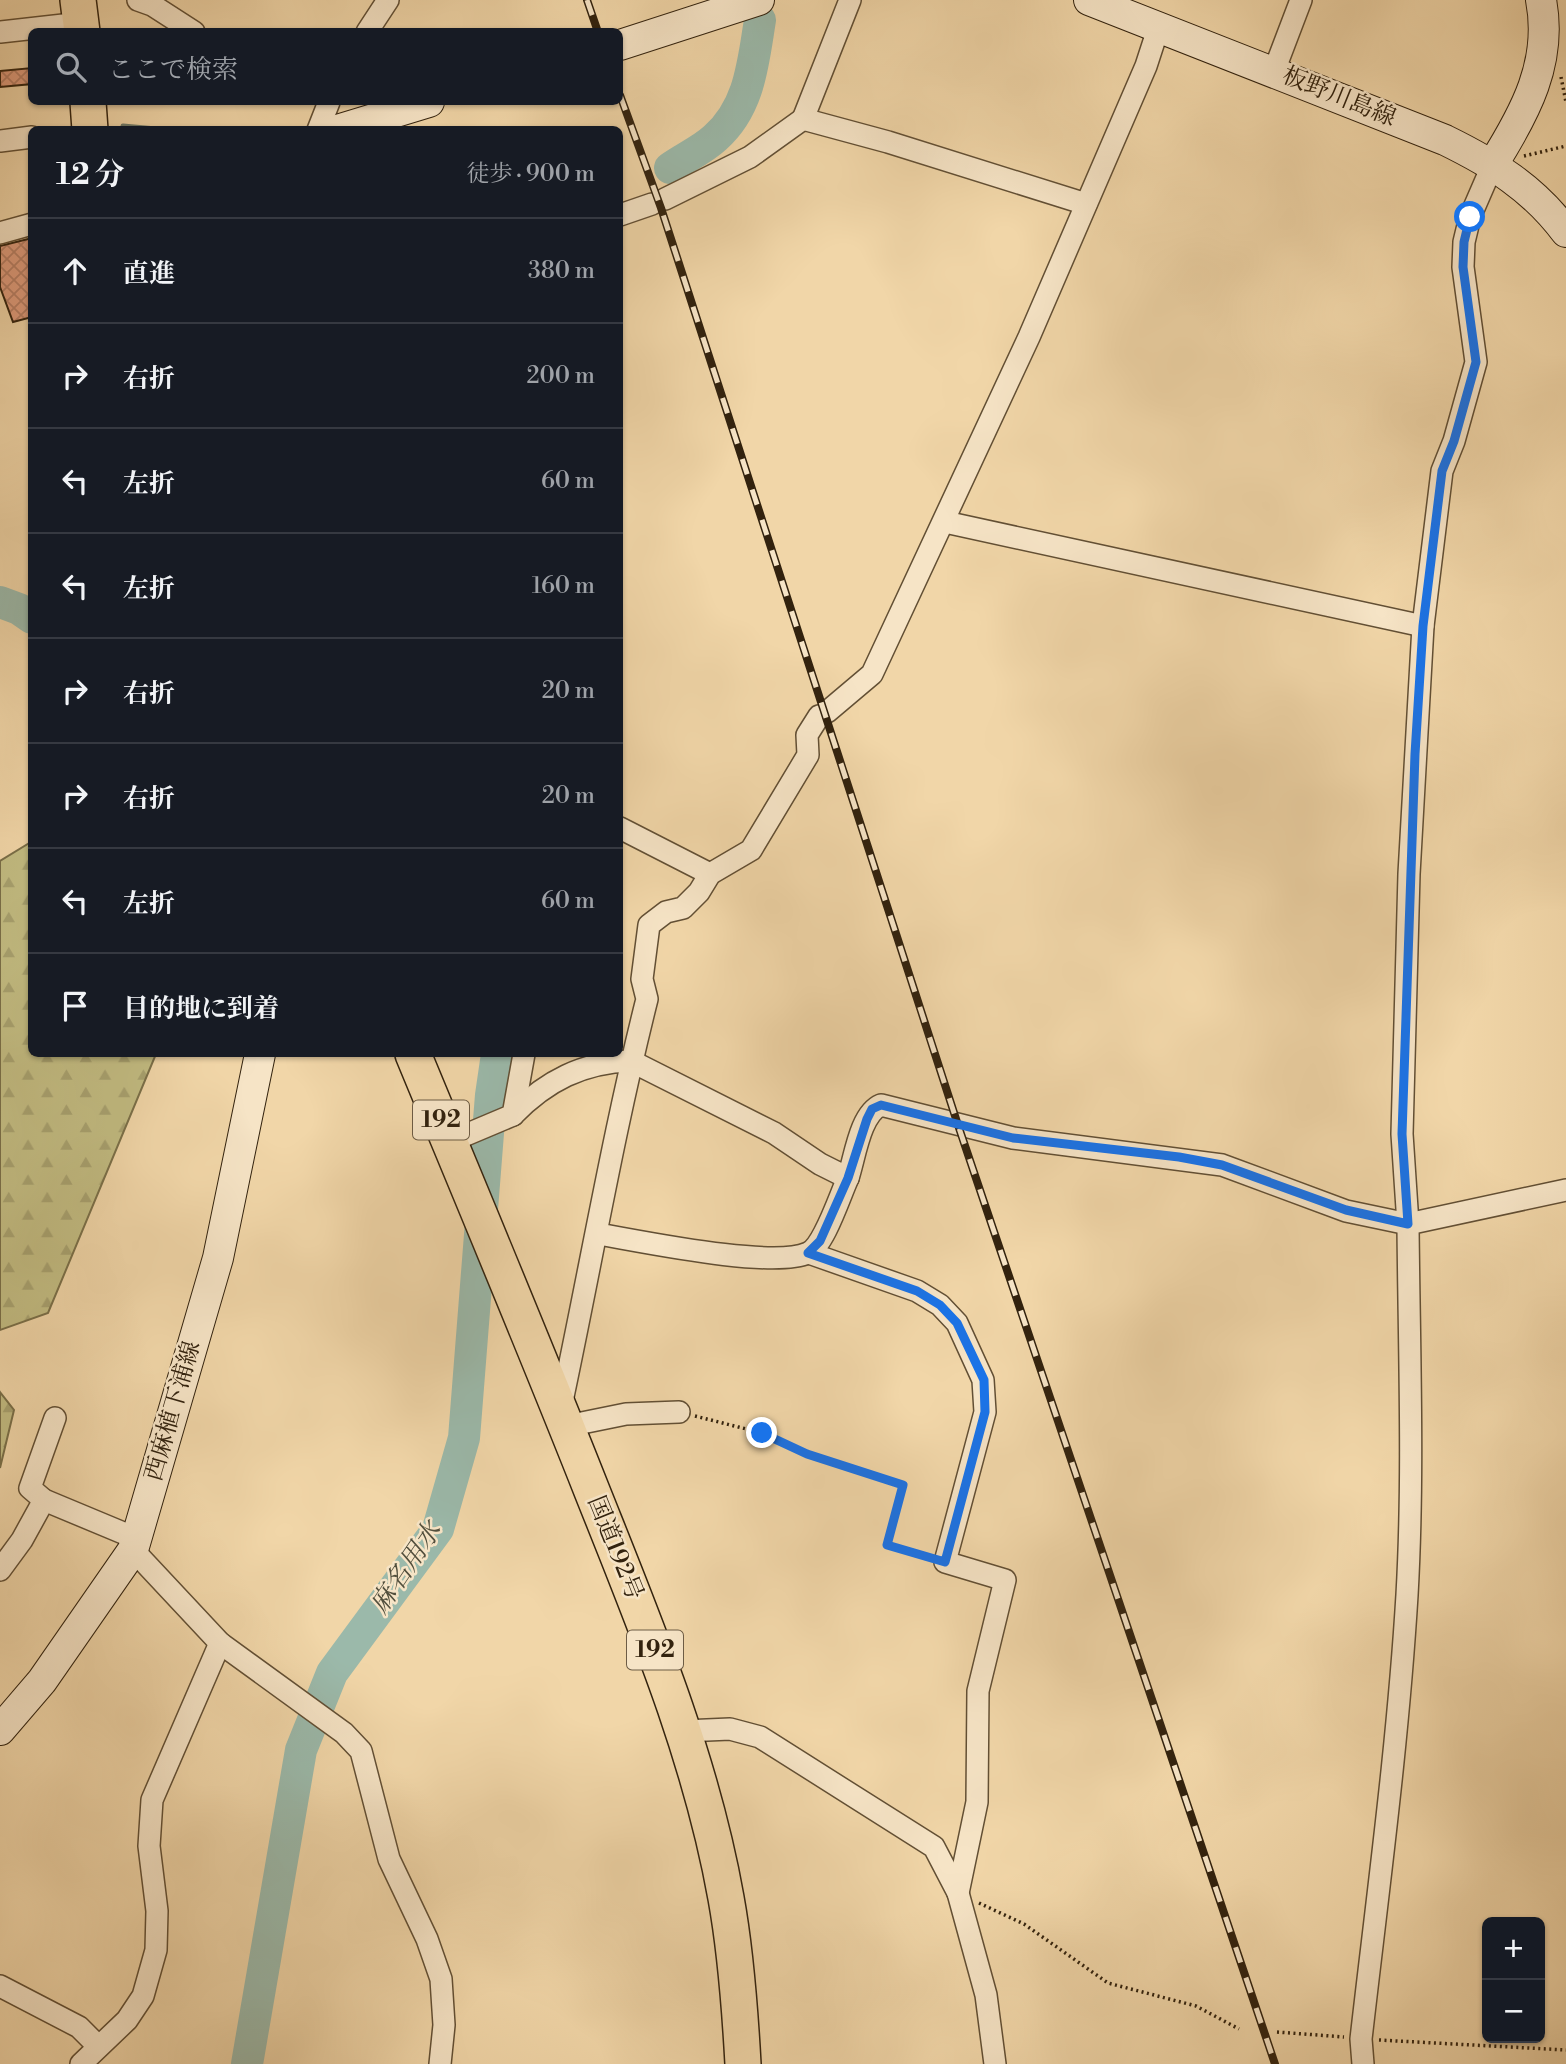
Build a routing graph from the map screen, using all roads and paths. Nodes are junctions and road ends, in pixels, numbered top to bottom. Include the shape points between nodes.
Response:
1 (138, 0) edge
2 (388, 0) edge
3 (759, 0) edge
4 (850, 0) edge
5 (1089, 0) edge
6 (1301, 0) edge
7 (1541, 0) edge
8 (1144, 14) edge
9 (80, 18) edge
10 (188, 28) edge
11 (370, 28) edge
12 (0, 32) edge
13 (623, 44) edge
14 (1274, 71) junction
15 (328, 105) edge
16 (419, 105) edge
17 (803, 119) junction
18 (320, 126) edge
19 (350, 126) edge
20 (28, 138) edge
21 (0, 141) edge
22 (1566, 146) edge
23 (1506, 161) junction
24 (1086, 204) junction
25 (623, 214) edge
26 (28, 225) edge
27 (1566, 232) edge
28 (0, 233) edge
29 (945, 522) junction
30 (1423, 626) junction
31 (623, 830) edge
32 (710, 874) junction
33 (259, 1057) edge
34 (415, 1057) edge
35 (523, 1057) edge
36 (631, 1061) junction
37 (509, 1118) junction
38 (461, 1137) junction
39 (848, 1178) junction
40 (1566, 1190) edge
41 (1408, 1224) junction
42 (598, 1234) junction
43 (808, 1253) junction
44 (679, 1412) joint
45 (55, 1418) dead end
46 (563, 1418) junction
47 (44, 1500) junction
48 (133, 1549) junction
49 (945, 1562) junction
50 (0, 1570) edge
51 (220, 1643) junction
52 (0, 1730) edge
53 (684, 1731) junction
54 (958, 1893) junction
55 (0, 1986) edge
56 (1239, 2029) dead end
57 (1277, 2032) dead end
58 (1362, 2039) junction
59 (98, 2046) junction
60 (1566, 2050) edge
61 (81, 2064) edge
62 (440, 2064) edge
63 (743, 2064) edge
64 (995, 2064) edge
65 (1363, 2064) edge

1 - 10 street
2 - 11 street
3 - 13 main road
4 - 17 street
5 - 8 main road, 板野川島線
6 - 14 street
7 - 23 main road via 1545,36 1538,76
8 - 14 main road, 板野川島線
8 - 24 street via 1146,66
9 - 12 street
14 - 23 main road, 板野川島線
15 - 18 street
16 - 19 main road
17 - 24 street
17 - 25 street via 750,157
20 - 21 street
22 - 23 path
23 - 27 main road, 板野川島線
23 - 30 street via 1470,217 1464,242 1476,362 1442,471
24 - 29 street
26 - 28 street
29 - 30 street
29 - 32 street via 872,674 823,714 807,735 808,755 751,850
30 - 41 street via 1409,874 1402,1134
31 - 32 street
32 - 36 street via 683,908 666,912 649,925 642,979 647,999
33 - 48 main road, 西麻植下浦線 via 218,1258
34 - 38 highway, 国道192号 / 192
35 - 37 street
36 - 37 street via 607,1061 559,1077
36 - 39 street via 774,1133
36 - 42 street
37 - 38 street
38 - 46 highway, 国道192号 / 192 via 468,1186
39 - 41 street via 867,1119 872,1109 881,1105 1013,1138 1222,1165 1346,1210
39 - 43 street via 820,1241
40 - 41 street
41 - 58 street via 1407,1595
42 - 43 street via 709,1254 786,1257
42 - 46 street
43 - 49 street via 917,1291 940,1305 957,1323 984,1380 985,1412
44 - 46 street
44 - 49 path via 762,1433 807,1454 903,1485 887,1545
45 - 47 street via 30,1488
46 - 53 highway, 国道192号 / 192
47 - 48 street via 128,1535
47 - 50 street
48 - 51 street
48 - 52 main road, 西麻植下浦線 via 42,1681
49 - 54 street via 1005,1580 978,1691 976,1802
51 - 59 street via 152,1800 149,1846 157,1911 156,1950 143,1996 127,2020
51 - 62 street via 344,1732 361,1751 388,1859 441,1979 444,2025
53 - 54 street via 730,1729 760,1737 934,1847
53 - 63 highway, 国道192号 / 192 via 726,1898 740,2000
54 - 56 path via 1024,1924 1108,1983 1196,2006
54 - 64 street via 986,1995
55 - 59 street via 79,2027
57 - 58 path
58 - 60 path
58 - 65 street
59 - 61 street

